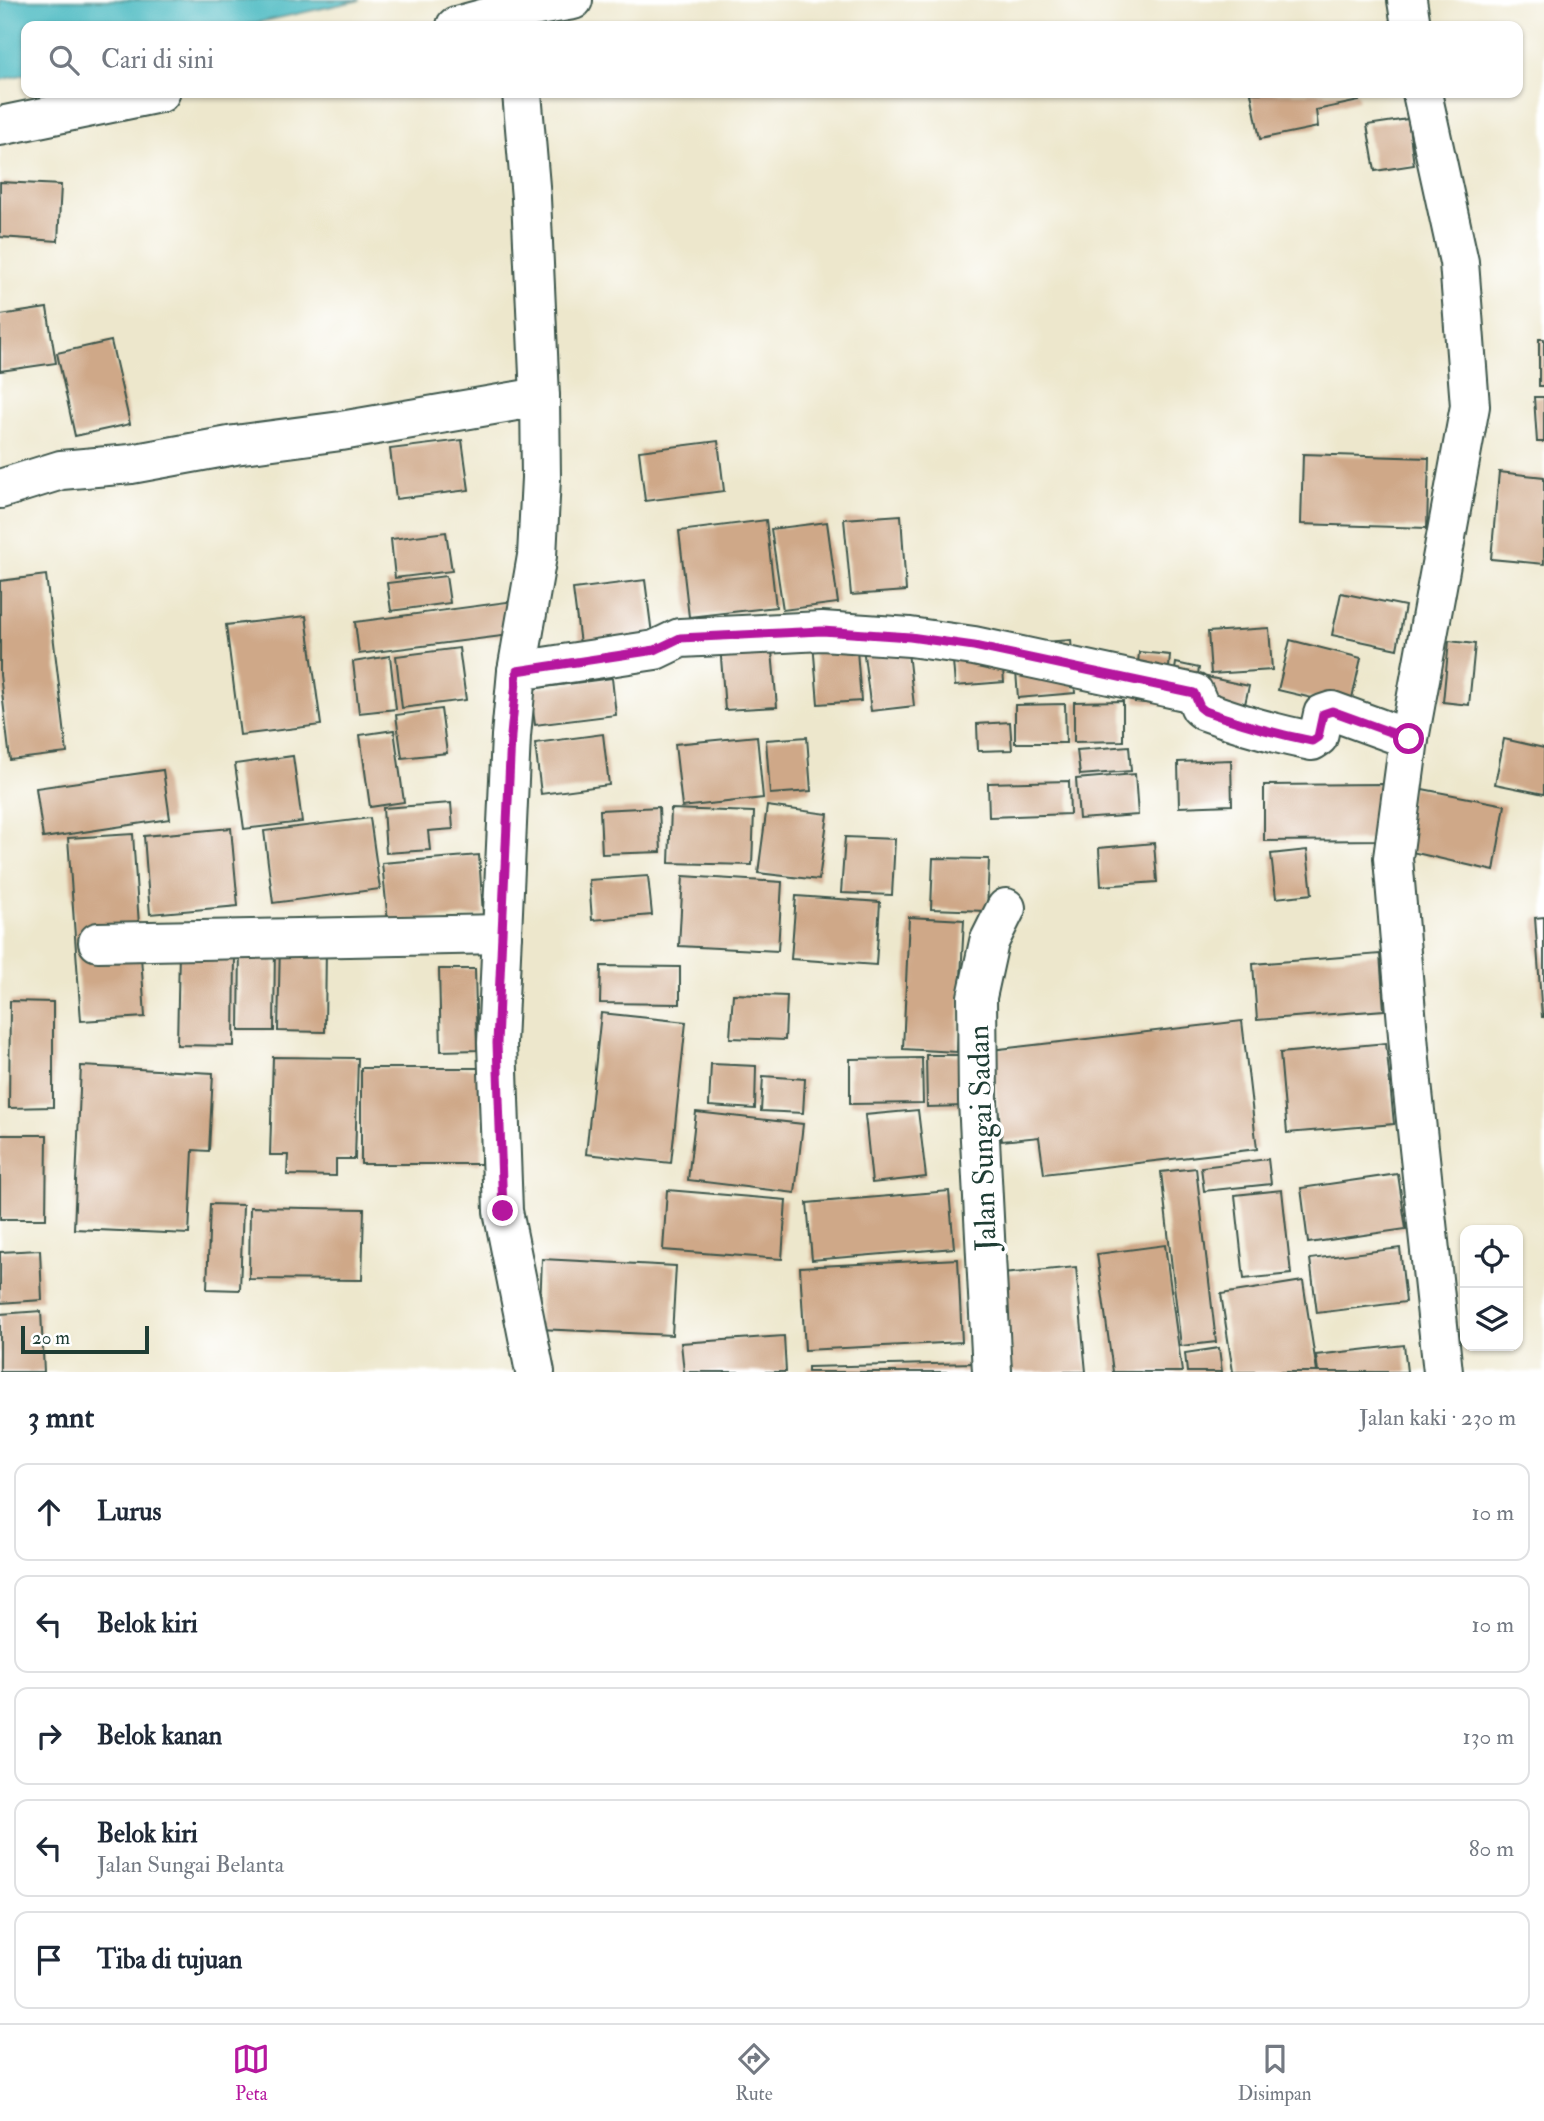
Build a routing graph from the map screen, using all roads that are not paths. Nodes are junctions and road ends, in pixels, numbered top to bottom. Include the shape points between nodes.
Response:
1 (573, 0) edge
2 (1407, 0) edge
3 (516, 18) edge
4 (494, 21) edge
5 (1410, 21) edge
6 (136, 98) edge
7 (522, 98) edge
8 (1423, 98) edge
9 (0, 126) edge
10 (540, 397) junction
11 (0, 489) edge
12 (517, 671) junction
13 (1409, 739) junction
14 (1006, 908) dead end
15 (502, 933) junction
16 (98, 942) dead end
17 (536, 1372) edge
18 (992, 1372) edge
19 (1443, 1372) edge

1 - 3 street
2 - 5 street
3 - 4 street
6 - 9 street
7 - 10 street
8 - 13 street via 1458,262 1470,406
10 - 11 street via 131,464 61,470
10 - 12 street via 537,556
12 - 13 street via 655,650 680,638 822,631 910,637 974,646 1194,693 1205,711 1295,738 1312,741 1318,737 1323,714 1332,711
12 - 15 street
13 - 19 street via 1393,858
14 - 18 street, Jalan Sungai Sadan via 989,942 977,997
15 - 16 street
15 - 17 street via 497,1043 503,1211

